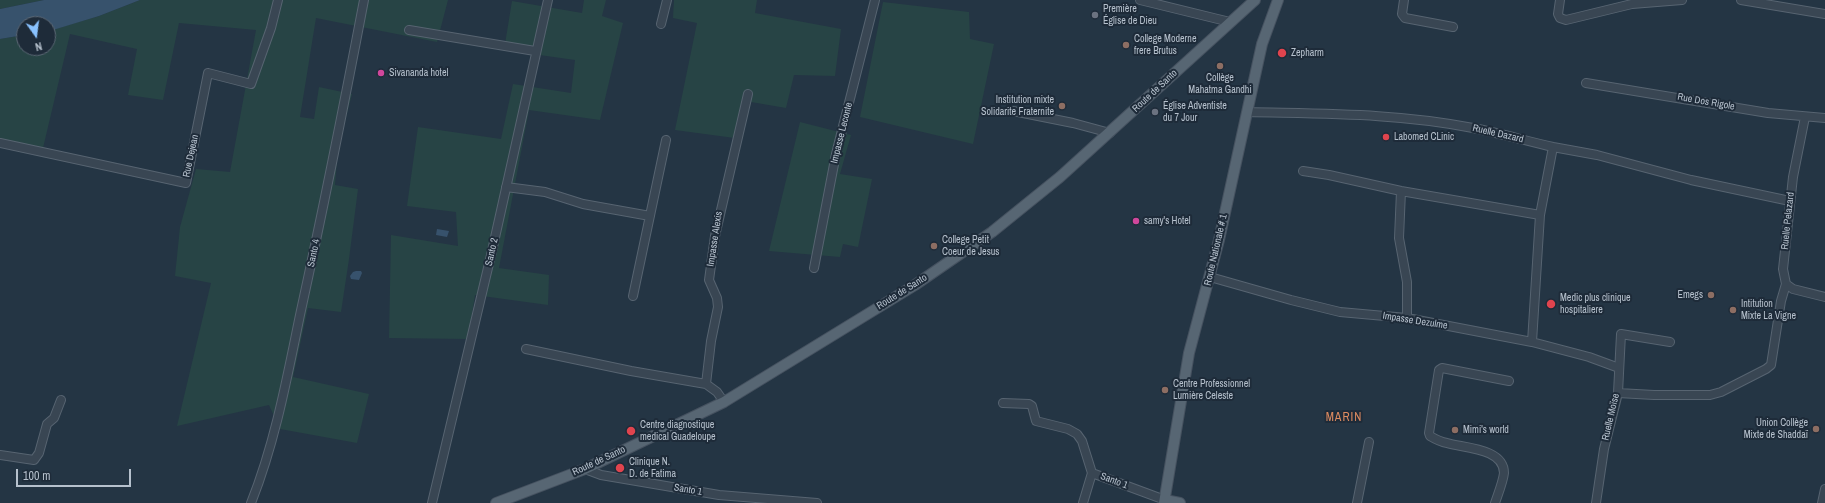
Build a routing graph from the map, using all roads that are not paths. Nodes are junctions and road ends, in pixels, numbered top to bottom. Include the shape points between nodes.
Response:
1 (278, 0) edge
2 (364, 0) edge
3 (548, 0) edge
4 (666, 0) edge
5 (875, 0) edge
6 (1140, 0) edge
7 (1255, 0) edge
8 (1278, 0) edge
9 (1404, 0) edge
10 (1560, 0) edge
11 (1682, 0) edge
12 (1741, 0) edge
13 (1825, 14) edge
14 (1230, 22) junction
15 (661, 24) dead end
16 (1453, 27) dead end
17 (410, 30) dead end
18 (535, 52) junction
19 (1586, 83) dead end
20 (748, 94) dead end
21 (1013, 110) dead end
22 (1247, 112) junction
23 (1805, 117) junction
24 (1825, 118) edge
25 (1110, 133) junction
26 (666, 140) dead end
27 (0, 143) edge
28 (1553, 147) junction
29 (1304, 171) dead end
30 (506, 187) junction
31 (1401, 191) junction
32 (1790, 201) junction
33 (1540, 215) junction
34 (650, 216) junction
35 (814, 268) dead end
36 (1210, 277) junction
37 (1786, 284) junction
38 (633, 296) dead end
39 (1825, 297) edge
40 (1407, 318) junction
41 (1532, 342) junction
42 (1670, 342) dead end
43 (526, 349) dead end
44 (1619, 368) junction
45 (1509, 381) dead end
46 (706, 384) junction
47 (1618, 393) junction
48 (61, 400) dead end
49 (724, 402) junction
50 (1003, 403) dead end
51 (1369, 442) dead end
52 (0, 455) edge
53 (585, 469) junction
54 (1092, 473) junction
55 (1825, 489) edge
56 (1165, 502) edge
57 (251, 503) edge
58 (432, 503) edge
59 (496, 503) edge
60 (817, 503) edge
61 (1083, 503) edge
62 (1180, 503) edge
63 (1358, 503) edge
64 (1496, 503) edge
65 (1596, 503) edge
66 (1822, 503) edge

1 - 27 street, Rue Dejean via 251,84 208,73 186,183
2 - 57 street, Santo 4 via 284,391 262,476
3 - 18 street, Santo 2
4 - 15 street
5 - 35 street, Impasse Leconte via 836,154
6 - 14 street
7 - 14 main road, Route de Santo
8 - 22 main road, Route Nationale # 1 via 1262,44
9 - 16 street via 1402,14 1405,18
10 - 11 street via 1558,14 1566,20 1632,4
12 - 13 street
14 - 25 main road, Route de Santo
17 - 18 street
18 - 30 street, Santo 2
19 - 23 street, Rue Dos Rigole
20 - 46 street, Impasse Alexis via 714,236 709,280 718,307
21 - 25 street
22 - 28 street, Ruelle Dazard via 1356,115 1416,120 1472,128
22 - 36 main road, Route Nationale # 1
23 - 24 street, Rue Dos Rigole
23 - 32 street, Ruelle Pelazard
25 - 49 main road, Route de Santo via 992,232 915,285
26 - 34 street
28 - 32 street, Ruelle Dazard
28 - 33 street
29 - 31 street
30 - 34 street via 545,192 582,204
30 - 58 street, Santo 2
31 - 33 street
31 - 40 street via 1399,238 1407,282
32 - 37 street, Ruelle Pelazard via 1783,269
33 - 41 street
34 - 38 street
36 - 40 street, Impasse Dezulme via 1340,312
36 - 56 main road, Route Nationale # 1 via 1189,353
37 - 39 street via 1793,289
37 - 47 street via 1780,301 1771,365 1766,369 1710,395 1654,396
40 - 41 street, Impasse Dezulme
41 - 44 street, Impasse Dezulme
42 - 44 street, Ruelle Moïse via 1620,334
43 - 46 street
44 - 47 street, Ruelle Moïse
45 - 64 street via 1442,368 1439,370 1429,433 1430,436 1448,444 1481,450 1499,461 1504,474
46 - 49 street
47 - 65 street, Ruelle Moïse via 1604,449
48 - 52 street via 54,418 47,424 39,453 34,460
49 - 53 main road, Route de Santo
50 - 54 street via 1029,404 1034,410 1036,421 1072,430 1082,441
51 - 63 street
53 - 59 main road, Route de Santo
53 - 60 street, Santo 1 via 601,475 719,495
54 - 56 street, Santo 1
54 - 61 street, Santo 1
55 - 66 street
56 - 62 main road

